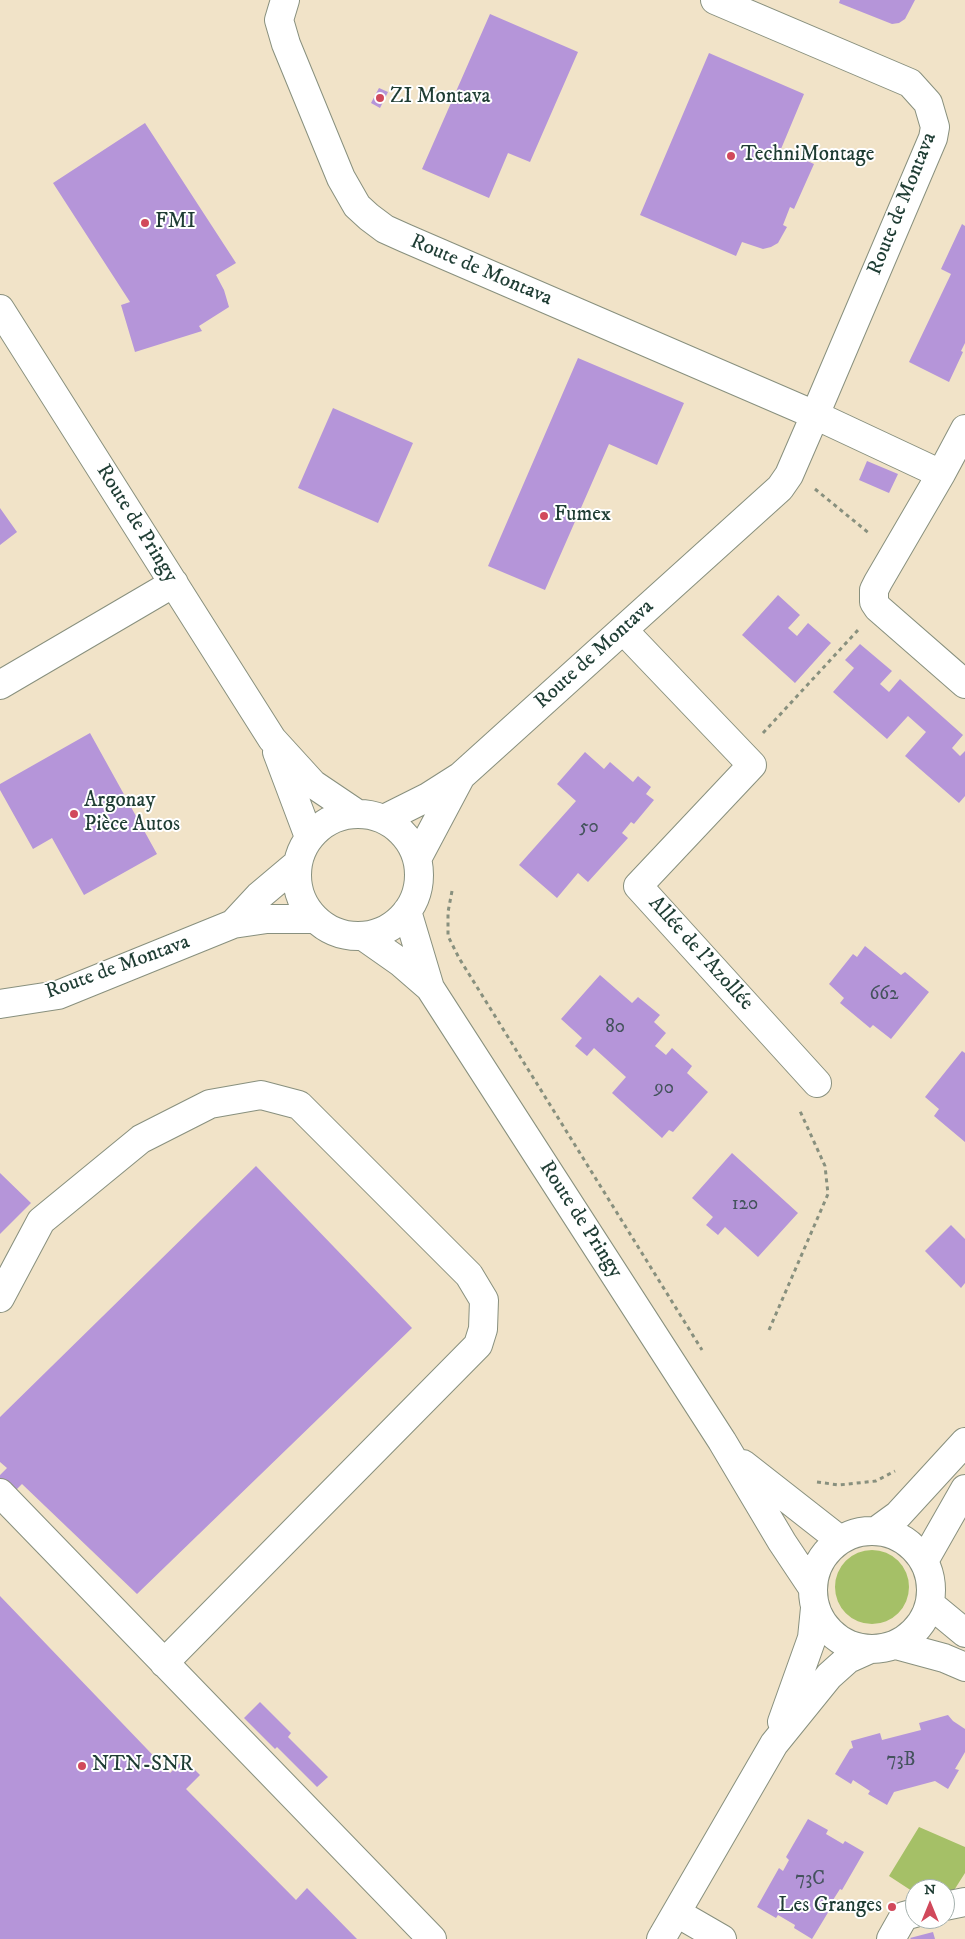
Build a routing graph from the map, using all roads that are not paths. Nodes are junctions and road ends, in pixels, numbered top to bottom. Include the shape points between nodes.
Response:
1 (285, 0) edge
2 (714, 0) edge
3 (0, 309) edge
4 (816, 415) junction
5 (965, 429) edge
6 (941, 474) junction
7 (174, 583) junction
8 (624, 630) junction
9 (965, 684) edge
10 (0, 685) edge
11 (272, 739) junction
12 (461, 776) junction
13 (356, 813) junction
14 (384, 819) junction
15 (309, 837) junction
16 (417, 858) junction
17 (297, 864) junction
18 (407, 911) junction
19 (315, 919) junction
20 (233, 924) junction
21 (363, 936) junction
22 (430, 988) junction
23 (0, 1004) edge
24 (816, 1083) road end
25 (0, 1298) edge
26 (965, 1442) edge
27 (730, 1453) junction
28 (965, 1489) edge
29 (0, 1493) edge
30 (876, 1531) junction
31 (840, 1540) junction
32 (924, 1561) junction
33 (813, 1598) junction
34 (930, 1604) junction
35 (965, 1634) edge
36 (896, 1645) junction
37 (868, 1650) junction
38 (164, 1663) junction
39 (965, 1667) edge
40 (774, 1744) junction
41 (677, 1913) junction
42 (905, 1916) edge
43 (432, 1939) edge
44 (661, 1939) edge
45 (722, 1939) edge
46 (890, 1939) edge

1 - 4 street, Route de Montava via 279,20 286,44 341,178 357,206 369,217 405,238
2 - 4 street, Route de Montava via 910,83 928,103 936,127
3 - 7 street, Route de Pringy
4 - 6 street
4 - 8 street, Route de Montava via 780,488
5 - 6 street
6 - 9 street via 874,590 874,602
7 - 10 street
7 - 11 street, Route de Pringy
8 - 12 street, Route de Montava
8 - 24 street, Allée de l'Azollée via 752,765 638,886
11 - 13 street, Route de Pringy via 313,784
11 - 15 street, Route de Pringy
12 - 14 street, Route de Montava
12 - 16 street, Route de Montava
13 - 14 street
13 - 15 street via 330,820
14 - 16 street via 398,828 410,842
15 - 17 street
16 - 18 street via 419,877
17 - 19 street via 299,894
17 - 20 street, Route de Montava via 259,896
18 - 21 street via 388,928
18 - 22 street, Route de Pringy
19 - 20 street, Route de Montava via 267,919
19 - 21 street via 346,935
20 - 23 street, Route de Montava via 58,995
21 - 22 street, Route de Pringy
22 - 27 street, Route de Pringy
25 - 38 street via 41,1221 141,1139 210,1104 261,1095 299,1106 469,1275 484,1300 483,1329 478,1345
26 - 30 street via 898,1516
27 - 31 street, Route de Pringy
27 - 33 street, Route de Pringy
28 - 32 street
29 - 38 street
30 - 31 street via 857,1533
30 - 32 street via 895,1536 912,1546
31 - 33 street via 826,1552 816,1569
32 - 34 street via 931,1582
33 - 37 street via 826,1629 845,1644
33 - 40 street via 812,1638
34 - 35 street
34 - 36 street via 912,1635
36 - 37 street
36 - 39 street
37 - 40 street via 848,1659 829,1676
38 - 43 street
40 - 41 street
41 - 44 street
41 - 45 street
42 - 46 street

